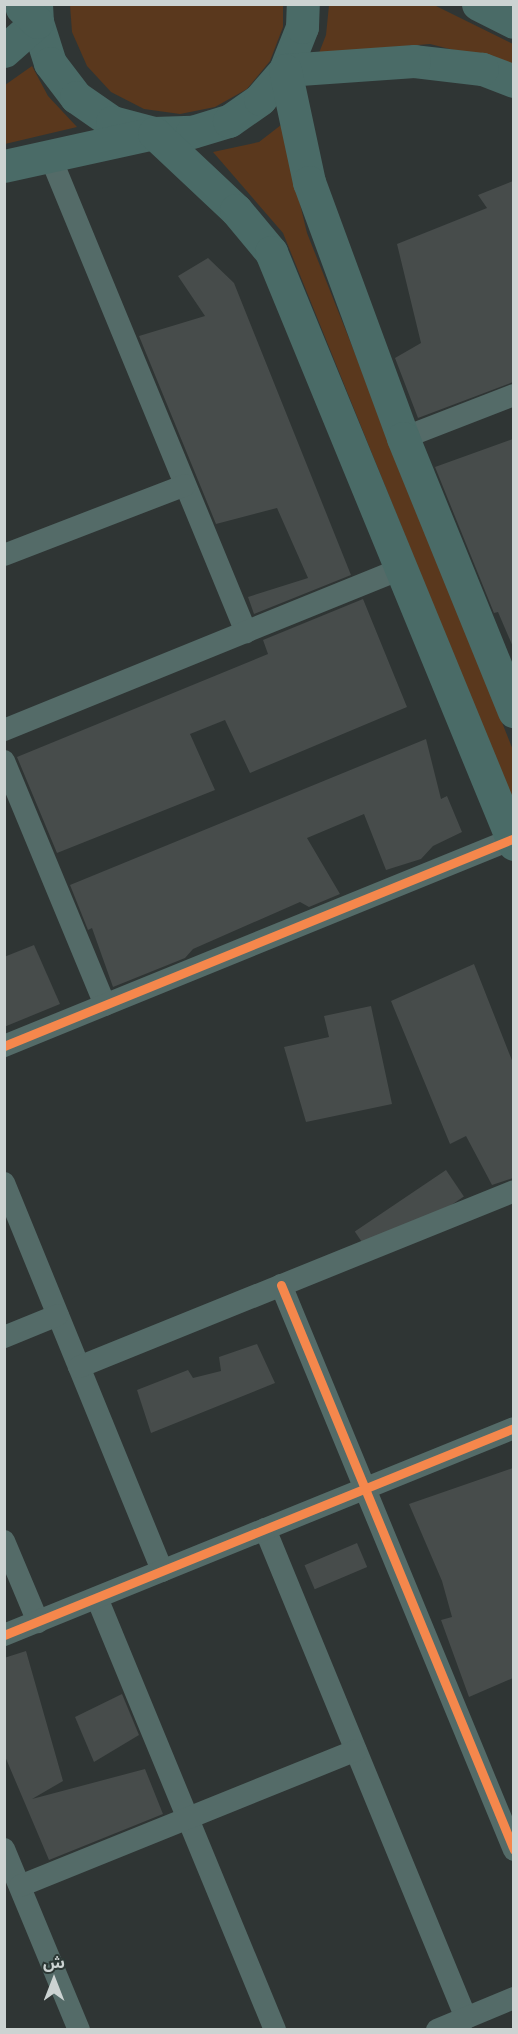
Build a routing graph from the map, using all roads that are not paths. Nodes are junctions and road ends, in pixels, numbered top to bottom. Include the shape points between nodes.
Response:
1 (303, 4) edge
2 (478, 4) edge
3 (30, 10) edge
4 (513, 22) edge
5 (4, 51) edge
6 (285, 70) junction
7 (513, 81) edge
8 (154, 133) junction
9 (50, 156) junction
10 (4, 166) edge
11 (513, 395) edge
12 (403, 438) junction
13 (185, 484) junction
14 (4, 555) edge
15 (401, 569) junction
16 (246, 632) junction
17 (513, 711) edge
18 (4, 730) edge
19 (4, 761) edge
20 (512, 842) edge
21 (105, 1005) junction
22 (4, 1046) edge
23 (4, 1183) edge
24 (513, 1191) edge
25 (281, 1285) junction
26 (58, 1316) junction
27 (4, 1337) edge
28 (79, 1368) junction
29 (513, 1428) edge
30 (365, 1489) junction
31 (266, 1529) junction
32 (4, 1541) edge
33 (162, 1571) junction
34 (97, 1598) junction
35 (38, 1622) junction
36 (4, 1635) edge
37 (356, 1750) junction
38 (188, 1818) junction
39 (4, 1849) edge
40 (513, 1850) edge
41 (20, 1886) junction
42 (513, 1998) edge
43 (466, 2018) junction
44 (79, 2030) edge
45 (275, 2030) edge
46 (437, 2030) edge

1 - 6 main road via 302,27
2 - 4 main road
3 - 5 main road
3 - 8 main road via 50,63 76,97 112,122
6 - 7 main road via 414,61 482,69
6 - 8 main road via 260,99 229,121 192,132
6 - 12 main road via 309,182
8 - 9 main road
8 - 15 main road via 236,210 271,252
9 - 10 main road
9 - 13 street
11 - 12 street
12 - 17 main road
13 - 14 street
13 - 16 street
15 - 16 street
15 - 20 main road
16 - 18 street
19 - 21 street
20 - 21 street
21 - 22 street
23 - 26 street
24 - 25 street
25 - 28 street
25 - 30 street
26 - 27 street
26 - 28 street
28 - 33 street
29 - 30 street
30 - 31 street
30 - 40 street
31 - 33 street
31 - 37 street
32 - 35 street
33 - 34 street
34 - 35 street
34 - 38 street
35 - 36 street
37 - 38 street
37 - 43 street
38 - 41 street
38 - 45 street
39 - 41 street
41 - 44 street
42 - 43 street
43 - 46 street

